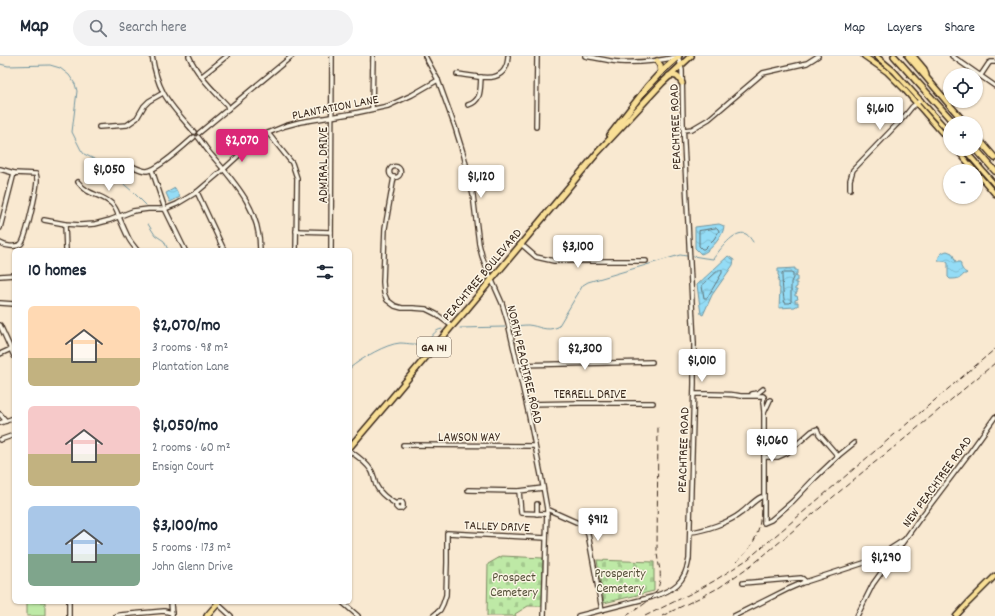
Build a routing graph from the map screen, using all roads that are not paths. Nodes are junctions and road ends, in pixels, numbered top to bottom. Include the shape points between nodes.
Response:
1 (152, 56) edge
2 (189, 56) edge
3 (227, 56) edge
4 (292, 56) edge
5 (332, 56) edge
6 (373, 56) edge
7 (425, 56) edge
8 (508, 56) edge
9 (537, 56) edge
10 (585, 56) edge
11 (679, 56) edge
12 (818, 56) edge
13 (864, 56) edge
14 (876, 56) edge
15 (890, 56) edge
16 (894, 56) edge
17 (908, 56) edge
18 (913, 56) edge
19 (952, 56) edge
20 (691, 57) edge
21 (656, 60) junction
22 (995, 62) edge
23 (681, 64) junction
24 (969, 68) edge
25 (660, 72) junction
26 (983, 73) edge
27 (456, 74) dead end
28 (910, 75) junction
29 (202, 76) junction
30 (669, 76) junction
31 (481, 77) junction
32 (983, 77) edge
33 (438, 80) junction
34 (928, 80) junction
35 (682, 83) junction
36 (995, 86) edge
37 (163, 93) junction
38 (919, 102) junction
39 (468, 106) dead end
40 (228, 108) junction
41 (372, 109) junction
42 (332, 116) junction
43 (948, 116) edge
44 (959, 116) edge
45 (943, 126) edge
46 (99, 127) dead end
47 (536, 127) dead end
48 (684, 130) junction
49 (268, 133) junction
50 (943, 133) edge
51 (197, 136) junction
52 (983, 144) edge
53 (598, 152) junction
54 (962, 156) edge
55 (970, 156) edge
56 (982, 156) edge
57 (995, 158) edge
58 (970, 164) edge
59 (132, 166) dead end
60 (0, 169) edge
61 (224, 169) junction
62 (152, 170) junction
63 (995, 171) edge
64 (14, 173) junction
65 (394, 177) dead end
66 (983, 179) edge
67 (78, 182) dead end
68 (995, 185) edge
69 (850, 189) dead end
70 (197, 192) junction
71 (995, 194) edge
72 (165, 209) junction
73 (119, 216) junction
74 (44, 220) dead end
75 (65, 224) junction
76 (0, 228) edge
77 (296, 231) junction
78 (331, 232) junction
79 (0, 243) edge
80 (521, 244) junction
81 (66, 248) edge
82 (136, 248) edge
83 (184, 248) edge
84 (223, 248) edge
85 (260, 248) edge
86 (296, 248) edge
87 (331, 248) edge
88 (646, 261) dead end
89 (12, 275) edge
90 (0, 276) edge
91 (491, 280) junction
92 (0, 304) edge
93 (12, 304) edge
94 (0, 325) edge
95 (452, 326) junction
96 (11, 349) joint
97 (0, 354) edge
98 (652, 362) dead end
99 (518, 365) junction
100 (763, 389) dead end
101 (694, 394) junction
102 (739, 395) junction
103 (770, 400) dead end
104 (653, 403) dead end
105 (527, 404) junction
106 (764, 413) junction
107 (0, 414) edge
108 (995, 417) edge
109 (12, 418) edge
110 (6, 420) junction
111 (0, 423) edge
112 (12, 437) edge
113 (0, 440) edge
114 (854, 443) dead end
115 (352, 445) edge
116 (403, 445) dead end
117 (535, 446) junction
118 (352, 453) edge
119 (838, 456) junction
120 (764, 457) junction
121 (543, 488) junction
122 (468, 490) dead end
123 (519, 491) junction
124 (761, 497) dead end
125 (396, 504) dead end
126 (536, 504) dead end
127 (547, 509) junction
128 (537, 514) junction
129 (547, 514) junction
130 (690, 532) junction
131 (546, 538) junction
132 (905, 540) junction
133 (995, 576) edge
134 (806, 582) junction
135 (743, 583) dead end
136 (68, 604) edge
137 (217, 604) edge
138 (219, 604) edge
139 (344, 604) edge
140 (602, 610) junction
141 (172, 612) edge
142 (70, 616) edge
143 (116, 616) edge
144 (207, 616) edge
145 (231, 616) edge
146 (358, 616) edge
147 (435, 616) edge
148 (544, 616) edge
149 (578, 616) edge
150 (734, 616) edge
151 (857, 616) edge
152 (956, 616) edge

1 - 37 street
2 - 29 street
3 - 29 street
4 - 40 street
5 - 42 street, ADMIRAL DRIVE
6 - 41 street
7 - 33 street, NORTH PEACHTREE ROAD
8 - 31 street via 503,73
9 - 47 street
10 - 21 street via 620,62
11 - 21 street
11 - 23 street, PEACHTREE ROAD
11 - 25 highway, PEACHTREE BOULEVARD / GA 141
12 - 48 street via 807,63 763,73 709,119 692,129
13 - 38 main road via 887,72
14 - 38 main road via 894,71
15 - 28 highway
16 - 28 highway
17 - 34 highway
18 - 34 highway via 924,69
19 - 24 street
20 - 23 highway, PEACHTREE BOULEVARD / GA 141
21 - 25 highway via 660,65
22 - 26 street via 989,63
23 - 30 highway, PEACHTREE BOULEVARD / GA 141
23 - 35 street, PEACHTREE ROAD
25 - 53 highway, PEACHTREE BOULEVARD / GA 141
27 - 31 street
28 - 43 highway
29 - 40 street
30 - 35 highway via 677,76
30 - 53 highway, PEACHTREE BOULEVARD / GA 141
31 - 39 street via 477,100
32 - 36 street
33 - 41 street, PLANTATION LANE via 398,102
33 - 91 street, NORTH PEACHTREE ROAD via 467,169 479,244
34 - 44 highway
35 - 48 street, PEACHTREE ROAD
37 - 46 street via 149,101 137,118 127,125
37 - 51 street
38 - 45 main road
38 - 50 main road
38 - 69 street via 853,170
40 - 51 street
41 - 42 street, PLANTATION LANE
42 - 49 street, PLANTATION LANE via 300,122
42 - 78 street, ADMIRAL DRIVE
48 - 101 street, PEACHTREE ROAD via 694,336
49 - 61 street, PLANTATION LANE via 252,143
49 - 77 street via 292,163 297,178
51 - 61 street
51 - 62 street
52 - 57 highway
53 - 80 highway, PEACHTREE BOULEVARD / GA 141
54 - 58 main road
55 - 68 main road
56 - 63 highway
59 - 62 street via 141,171
60 - 64 street
61 - 70 street, PLANTATION LANE
61 - 85 street via 251,207
62 - 72 street
64 - 76 street
64 - 79 street via 36,174 37,181 21,245 9,246
65 - 95 street via 384,228 384,293 387,300 395,306 426,309
66 - 71 main road
67 - 73 street via 87,191 111,203
70 - 72 street, PLANTATION LANE
70 - 84 street
72 - 73 street, PLANTATION LANE via 133,211
72 - 83 street
73 - 75 street, PLANTATION LANE via 95,224
73 - 82 street
74 - 75 street, PLANTATION LANE
75 - 81 street
77 - 78 street
77 - 86 street
78 - 87 street, ADMIRAL DRIVE
80 - 88 street via 536,257 554,261
80 - 91 highway, PEACHTREE BOULEVARD / GA 141
89 - 90 street
91 - 95 highway, PEACHTREE BOULEVARD / GA 141
91 - 99 street, NORTH PEACHTREE ROAD via 502,303
92 - 93 street
94 - 96 street
95 - 115 highway, PEACHTREE BOULEVARD / GA 141
96 - 97 street
98 - 99 street
99 - 105 street, NORTH PEACHTREE ROAD
100 - 102 street via 758,393
101 - 102 street
101 - 130 street, PEACHTREE ROAD
102 - 106 street via 764,397
103 - 106 street
104 - 105 street, TERRELL DRIVE
105 - 117 street, NORTH PEACHTREE ROAD
106 - 120 street
107 - 110 street
108 - 132 street, NEW PEACHTREE ROAD
109 - 110 street
110 - 111 street
112 - 113 street
114 - 119 street
116 - 117 street, LAWSON WAY
117 - 121 street, NORTH PEACHTREE ROAD
118 - 125 street via 370,468 381,493
119 - 120 street via 817,428 787,453 778,457
119 - 120 street via 793,501 764,523
121 - 123 street
121 - 127 street, NORTH PEACHTREE ROAD
122 - 123 street
123 - 128 street via 521,513
124 - 130 street via 730,520
126 - 128 street
127 - 129 street, NORTH PEACHTREE ROAD
127 - 140 street via 582,525 588,534
128 - 129 street
129 - 131 street, NORTH PEACHTREE ROAD
130 - 140 street, PEACHTREE ROAD via 688,569 676,585 661,594
131 - 147 street, TALLEY DRIVE via 447,533 446,595
131 - 148 street, NORTH PEACHTREE ROAD
132 - 134 street, NEW PEACHTREE ROAD via 867,562
132 - 151 street via 874,584
133 - 152 main road
134 - 135 street via 801,578
134 - 150 street, NEW PEACHTREE ROAD
136 - 142 street
137 - 144 highway
138 - 145 street
139 - 146 street
140 - 149 street, PEACHTREE ROAD
141 - 143 street

